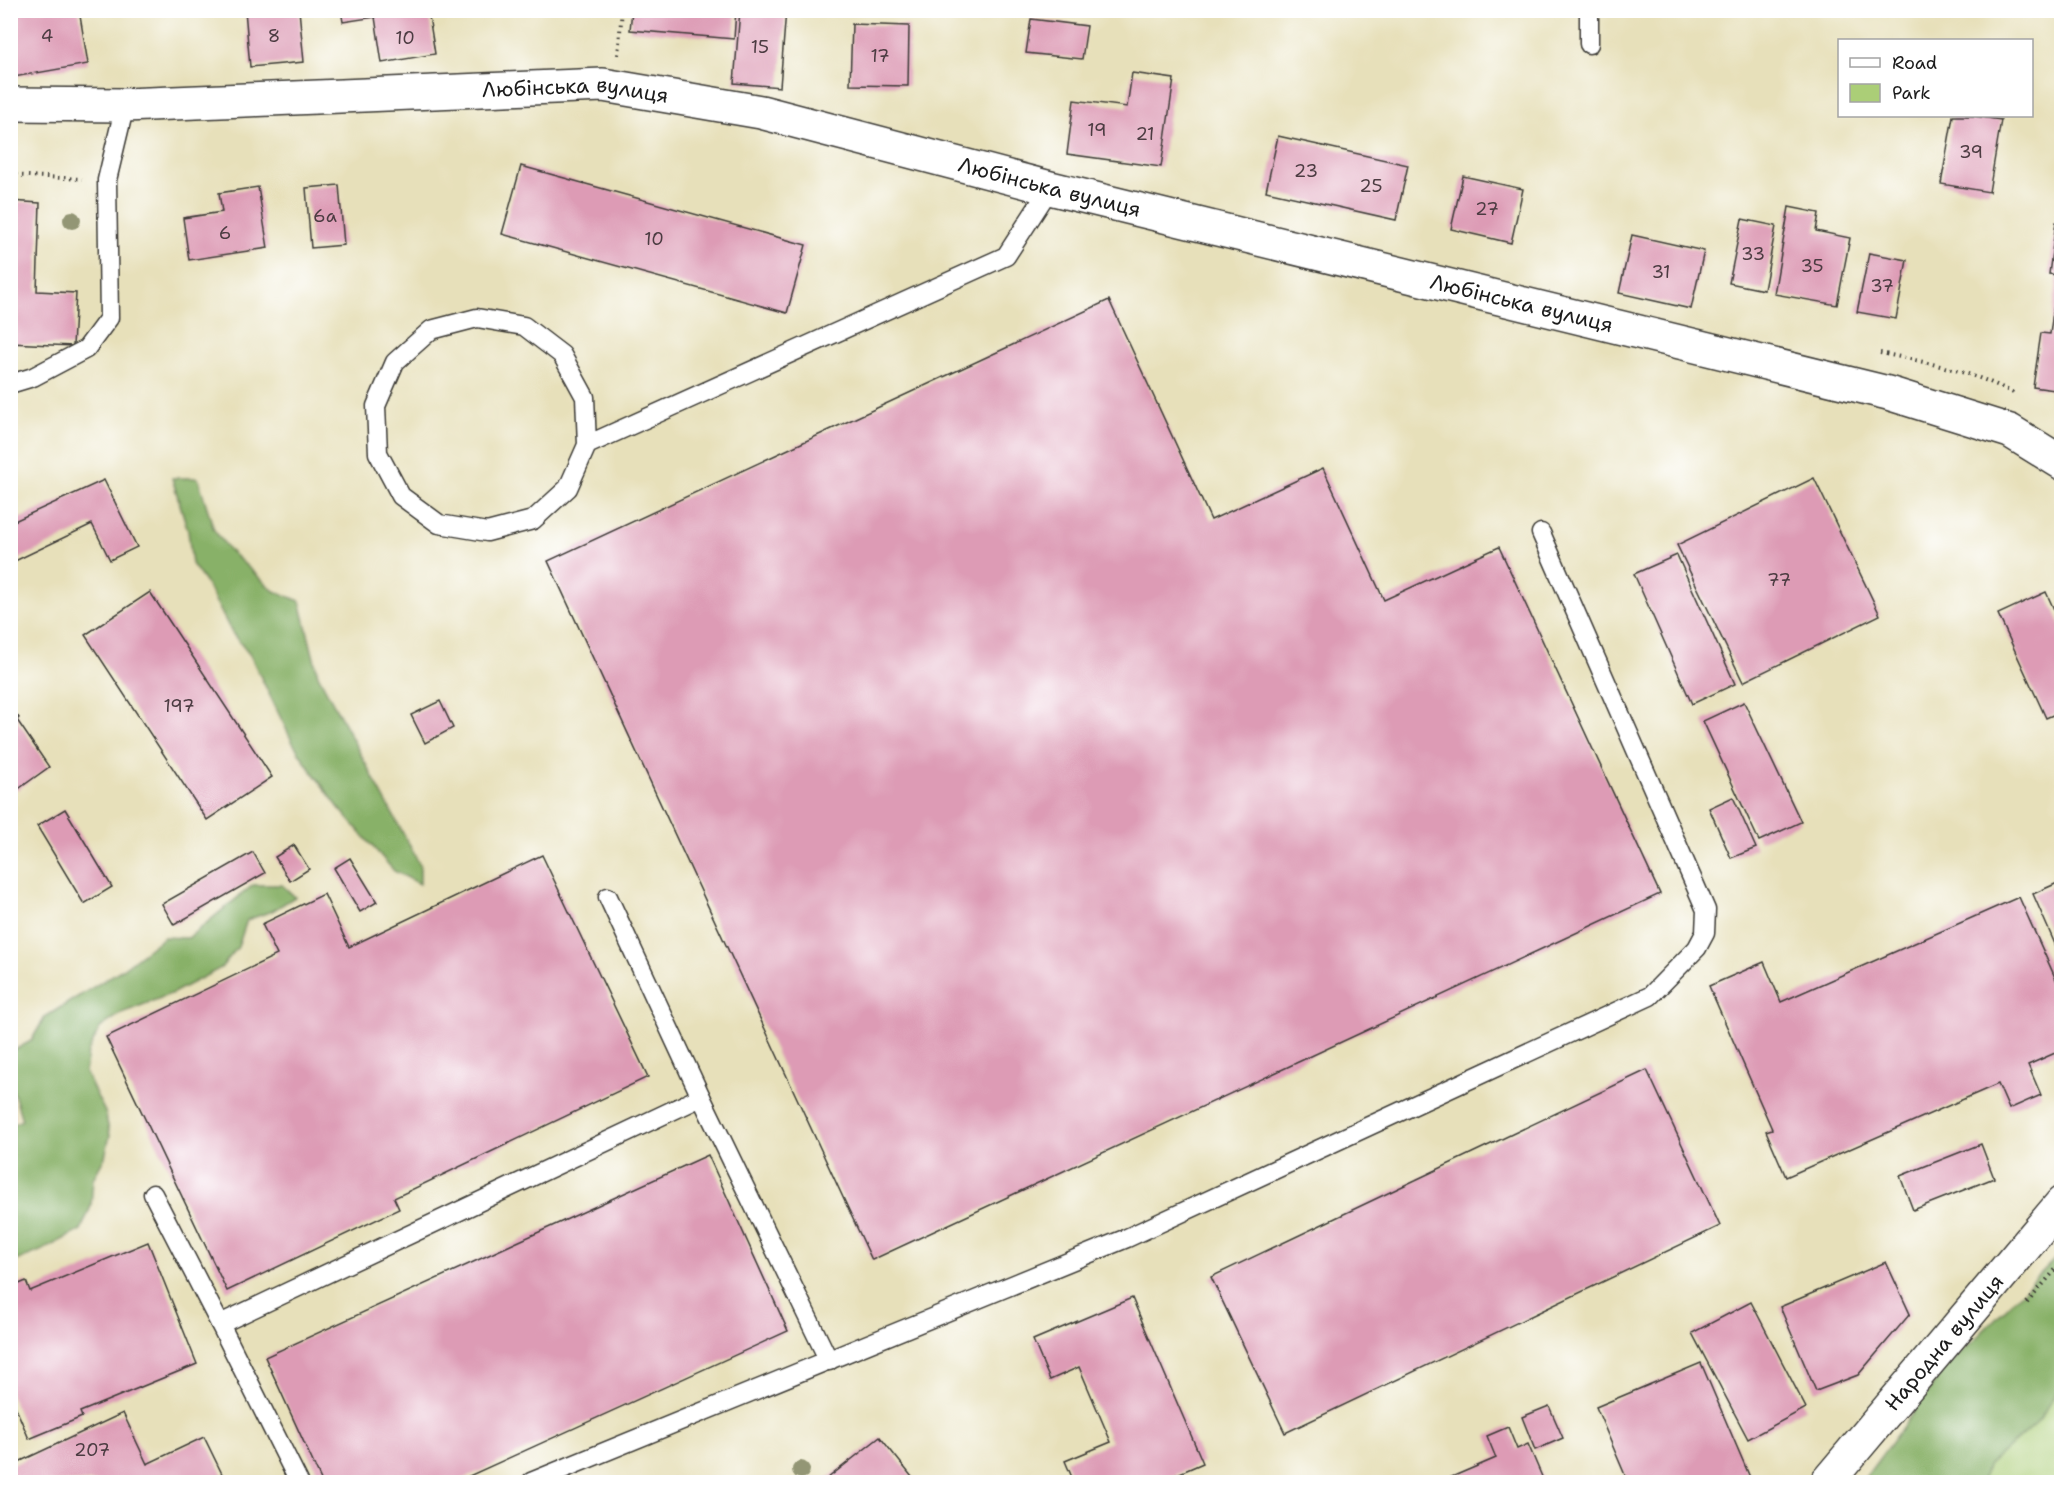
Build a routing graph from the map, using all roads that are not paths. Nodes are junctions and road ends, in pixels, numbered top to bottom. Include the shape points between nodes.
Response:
1 (1589, 10) edge
2 (1589, 44) dead end
3 (10, 104) edge
4 (125, 105) junction
5 (1050, 188) junction
6 (10, 384) edge
7 (587, 445) junction
8 (2061, 463) edge
9 (1541, 533) dead end
10 (609, 897) dead end
11 (701, 1097) junction
12 (153, 1194) dead end
13 (2061, 1203) edge
14 (220, 1324) junction
15 (829, 1361) junction
16 (299, 1482) edge
17 (531, 1482) edge
18 (1827, 1482) edge

1 - 2 lane
3 - 4 main road, Любінська вулиця
4 - 5 main road, Любінська вулиця via 603,85 761,112
4 - 6 lane via 107,180 109,318 86,349
5 - 7 lane via 1006,256
5 - 8 main road, Любінська вулиця via 1888,393 2010,431
7 - 7 lane via 568,488 532,520 486,532 439,524 400,496 378,453 376,406 395,362 431,330 477,318 524,326 562,354 585,397
9 - 15 lane via 1706,910 1705,933 1697,948 1650,996 1127,1238
10 - 11 lane
11 - 14 lane
11 - 15 lane
12 - 14 lane
13 - 18 main road, Народна вулиця
14 - 16 lane
15 - 17 lane

